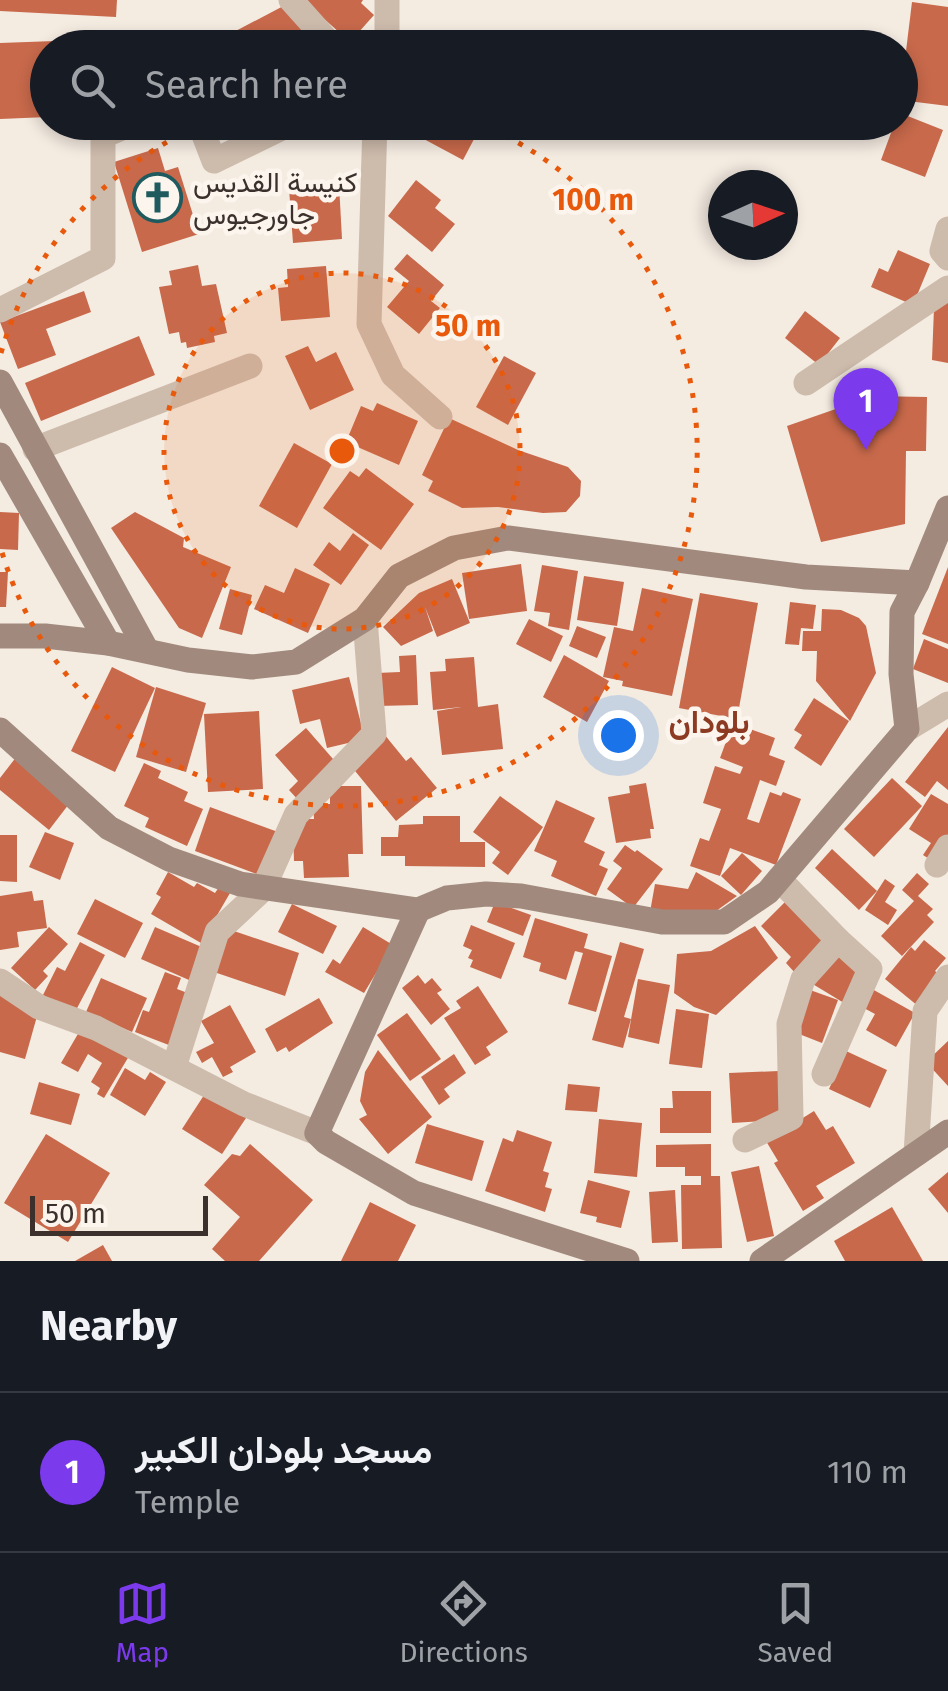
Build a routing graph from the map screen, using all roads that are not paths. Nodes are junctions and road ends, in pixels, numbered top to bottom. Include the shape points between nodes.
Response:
1 (291, 0) edge
2 (388, 0) edge
3 (318, 30) edge
4 (387, 30) edge
5 (103, 140) edge
6 (206, 140) edge
7 (257, 140) edge
8 (375, 140) edge
9 (948, 228) edge
10 (948, 258) edge
11 (948, 288) edge
12 (0, 310) edge
13 (250, 366) dead end
14 (0, 382) edge
15 (806, 383) dead end
16 (440, 417) dead end
17 (36, 448) junction
18 (0, 455) edge
19 (948, 508) edge
20 (918, 582) junction
21 (365, 619) junction
22 (0, 636) edge
23 (108, 643) junction
24 (146, 649) junction
25 (948, 704) edge
26 (0, 730) edge
27 (907, 730) junction
28 (779, 880) junction
29 (263, 889) junction
30 (418, 910) junction
31 (838, 940) junction
32 (948, 977) edge
33 (0, 981) edge
34 (174, 1067) junction
35 (824, 1074) dead end
36 (948, 1132) edge
37 (316, 1133) junction
38 (745, 1140) dead end
39 (916, 1154) junction
40 (626, 1261) edge
41 (762, 1261) edge

1 - 3 street
2 - 4 street
5 - 12 street via 103,258
6 - 7 street via 214,161
8 - 16 street via 369,324 393,376
9 - 10 street via 942,251
11 - 15 street
13 - 17 street
14 - 17 main road
17 - 24 main road
18 - 23 main road
19 - 20 main road
20 - 21 main road via 806,576 508,538 454,548 399,576
20 - 27 main road via 902,612
21 - 24 main road via 296,662 252,667
21 - 29 street via 374,734 296,814
22 - 23 main road
23 - 24 main road
25 - 27 street
26 - 29 main road via 109,828 169,859
27 - 28 main road
28 - 30 main road via 724,922 662,922 486,894 447,898
28 - 31 street
29 - 30 main road
29 - 34 street via 216,932
30 - 37 main road
31 - 35 street via 870,969
31 - 38 street via 803,979 789,1024 791,1118
32 - 39 street via 924,1011
33 - 34 street via 39,1006
34 - 37 street
36 - 39 main road
37 - 40 main road via 414,1192
39 - 41 main road

